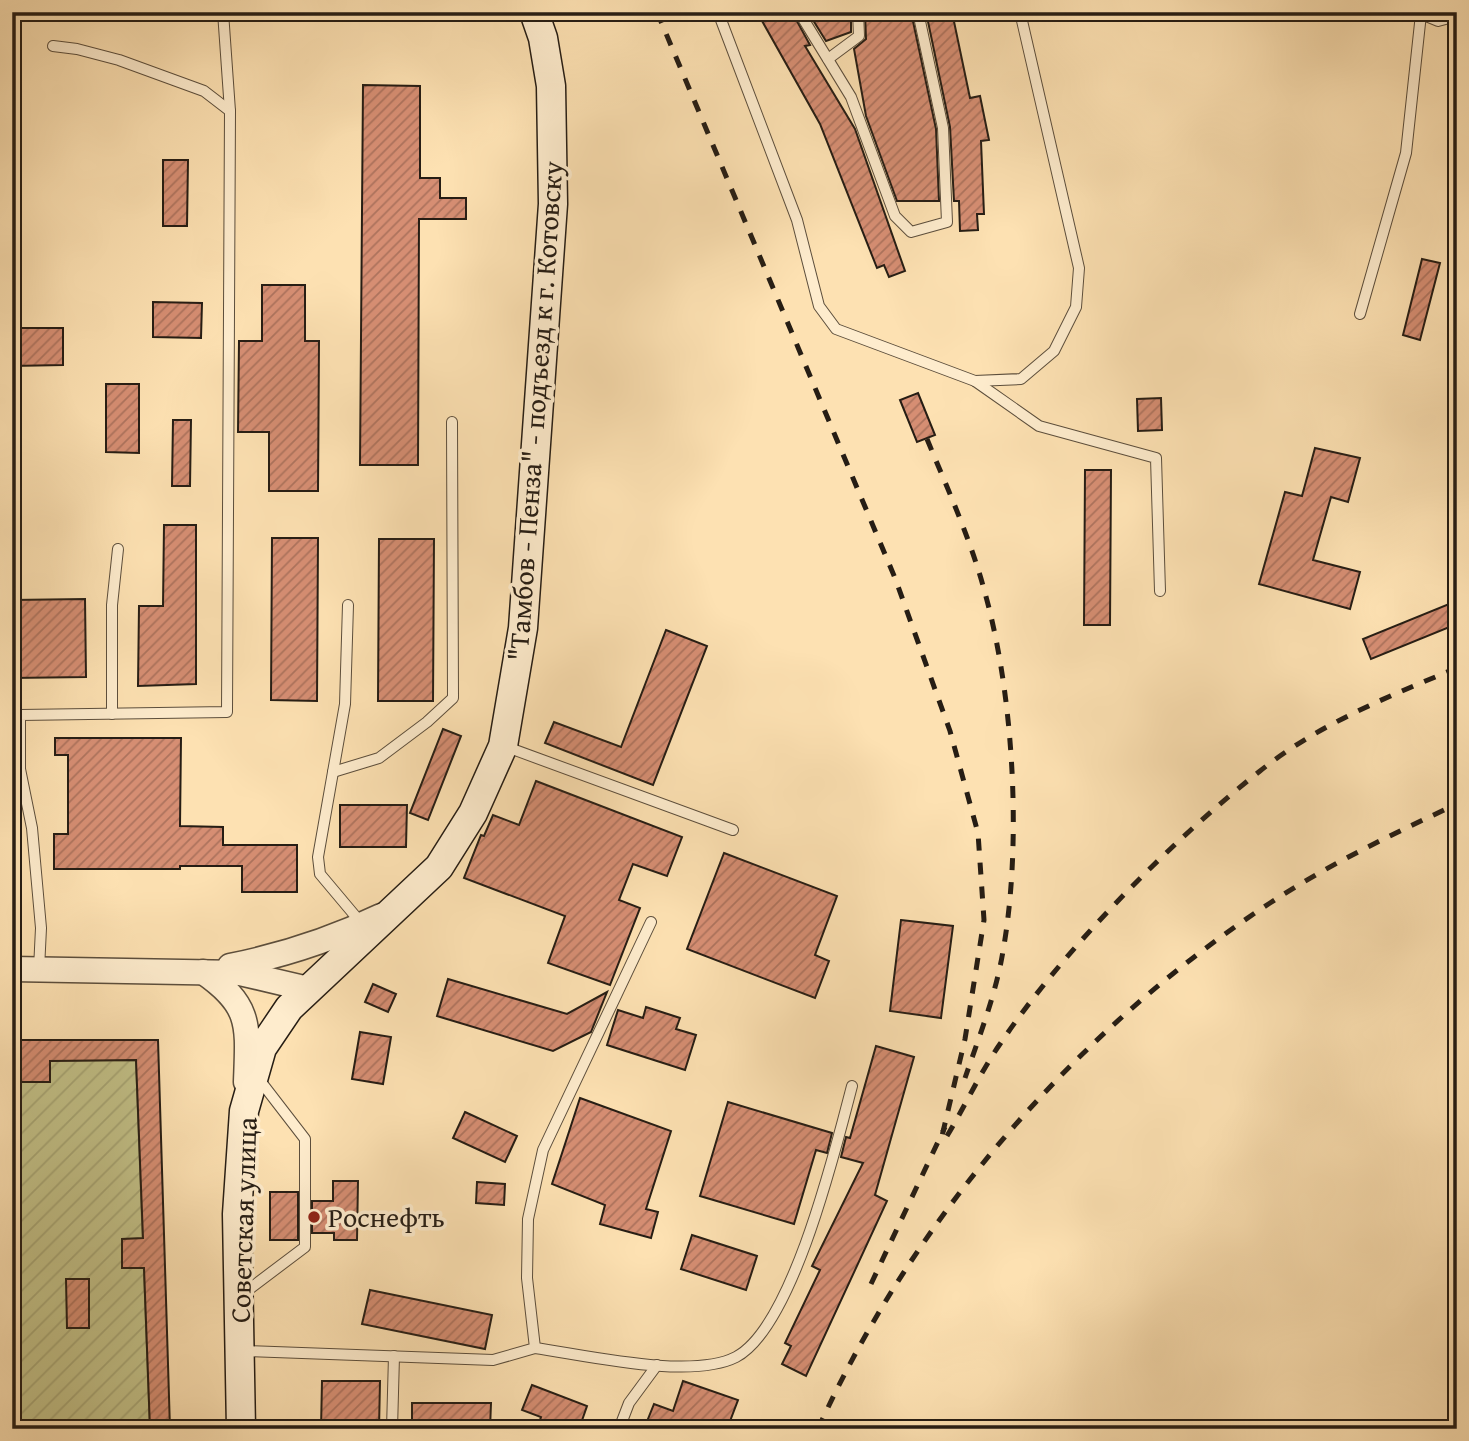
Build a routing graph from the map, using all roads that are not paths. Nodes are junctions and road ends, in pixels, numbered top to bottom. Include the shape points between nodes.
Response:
1 (223, 12) edge
2 (534, 12) edge
3 (718, 12) edge
4 (799, 12) edge
5 (858, 12) edge
6 (918, 12) edge
7 (1020, 12) edge
8 (1457, 16) edge
9 (53, 46) dead end
10 (828, 59) junction
11 (230, 111) junction
12 (1360, 314) dead end
13 (975, 381) junction
14 (452, 422) dead end
15 (118, 549) dead end
16 (1160, 591) dead end
17 (348, 605) dead end
18 (16, 714) edge
19 (113, 714) junction
20 (503, 746) junction
21 (333, 772) junction
22 (733, 830) dead end
23 (398, 908) junction
24 (651, 922) dead end
25 (363, 925) junction
26 (12, 969) edge
27 (40, 969) junction
28 (202, 971) junction
29 (308, 989) junction
30 (253, 1072) junction
31 (852, 1086) dead end
32 (244, 1111) junction
33 (238, 1297) junction
34 (535, 1348) junction
35 (240, 1350) junction
36 (394, 1356) junction
37 (657, 1365) junction
38 (241, 1429) edge
39 (392, 1429) edge
40 (619, 1429) edge

1 - 11 lane
2 - 20 main road, "Тамбов - Пенза" - подъезд к г. Котовску via 551,86 553,204 524,615
3 - 13 lane via 797,220 819,306 830,322 836,329
4 - 10 lane
5 - 10 lane via 859,36
6 - 10 lane via 943,128 947,222 911,232 895,216 851,97
7 - 13 lane via 1079,268 1076,307 1054,351 1021,379
8 - 12 lane via 1438,21 1421,14 1406,153
9 - 11 lane via 119,60 204,91
11 - 19 lane via 227,712
13 - 16 lane via 1039,426 1156,458
14 - 21 lane via 453,698 379,758
15 - 19 lane via 112,605
17 - 21 lane via 345,704
18 - 19 lane
18 - 27 lane via 20,769 32,828
20 - 22 lane
20 - 23 main road, "Тамбов - Пенза" - подъезд к г. Котовску via 458,841
21 - 25 lane via 318,842 320,874
23 - 25 street
23 - 29 main road, "Тамбов - Пенза" - подъезд к г. Котовску
24 - 34 lane via 543,1150 528,1219 527,1278
25 - 28 street via 284,956
26 - 27 street
27 - 28 street
28 - 29 street via 240,973
28 - 32 street via 228,990 241,1008 248,1035
29 - 30 main road, Советская улица via 272,1029
30 - 32 main road, Советская улица
30 - 33 lane via 306,1139 306,1247
31 - 37 lane via 820,1208 771,1322 737,1356 696,1366
32 - 33 main road, Советская улица via 237,1214
33 - 35 main road, Советская улица
34 - 36 lane via 492,1360
34 - 37 lane
35 - 36 lane
35 - 38 main road, Советская улица
36 - 39 lane
37 - 40 lane via 629,1403

